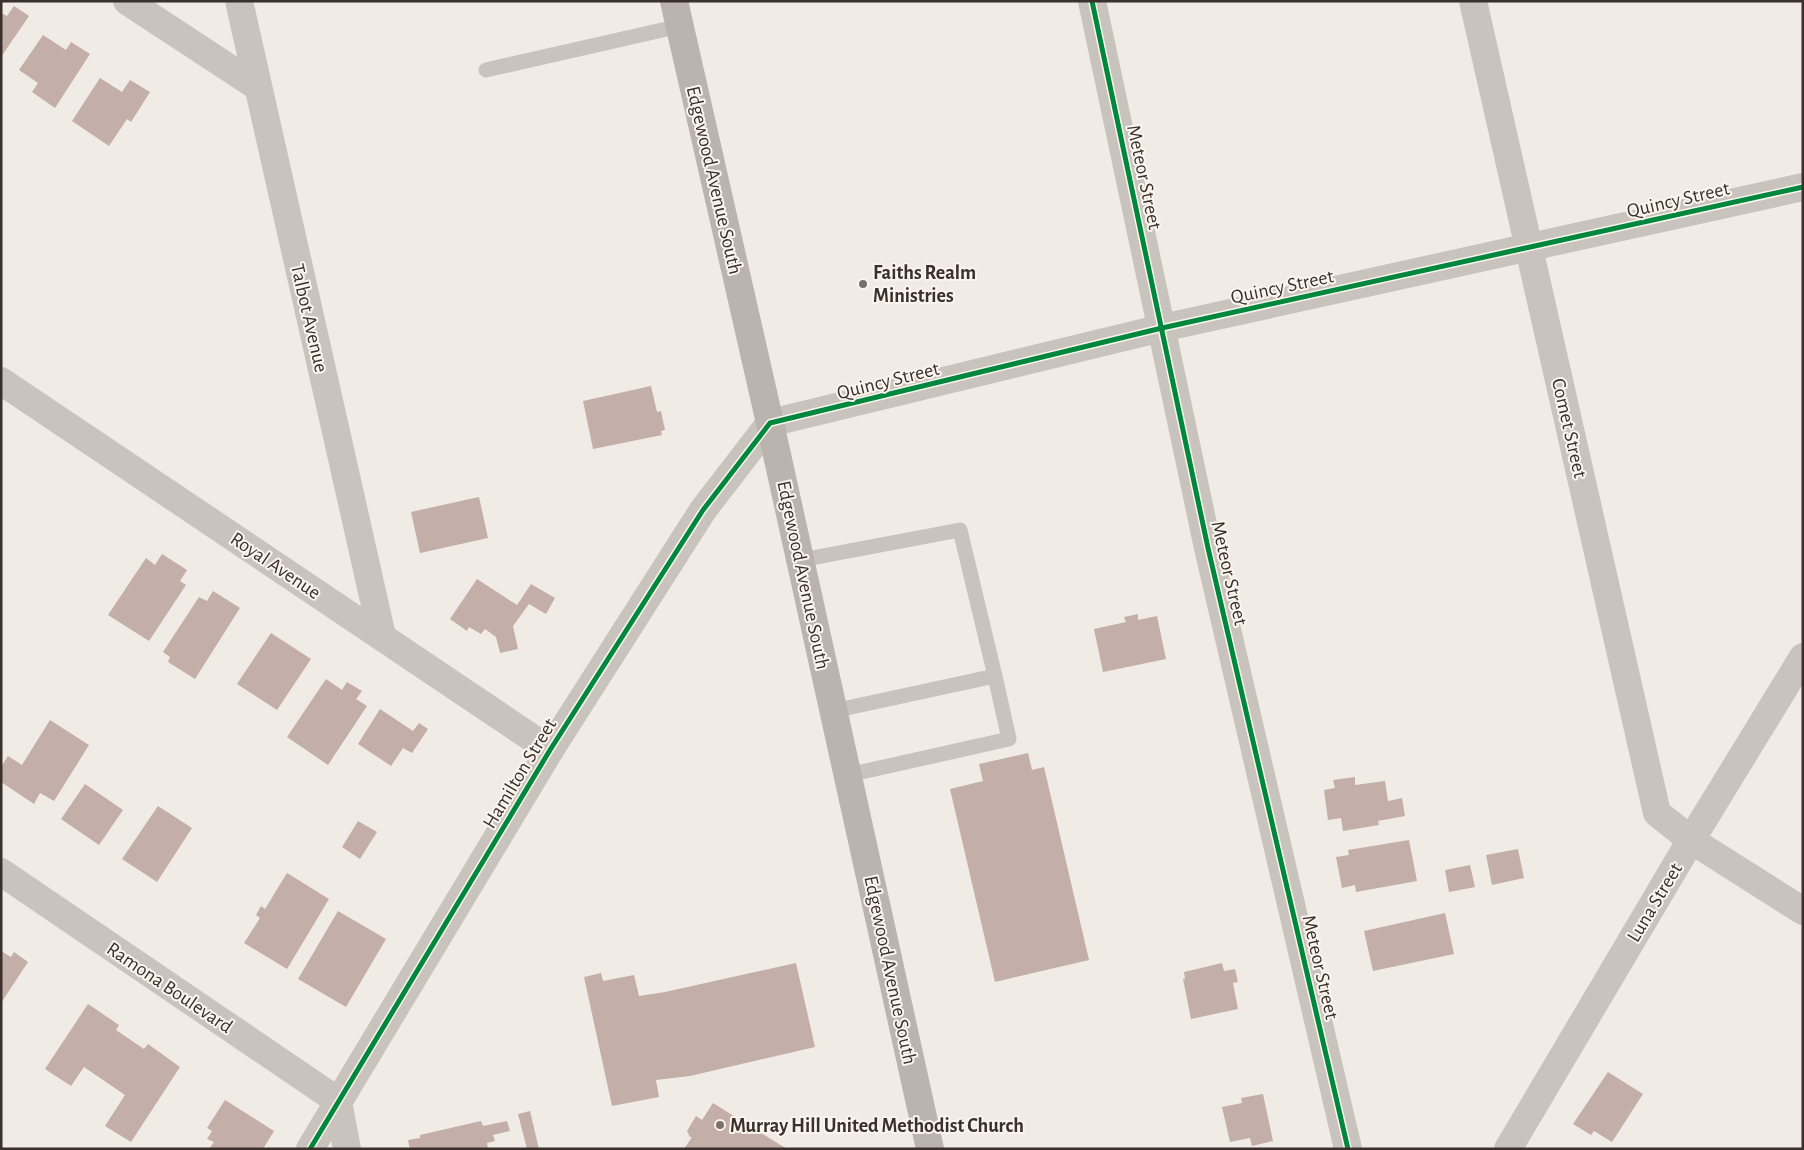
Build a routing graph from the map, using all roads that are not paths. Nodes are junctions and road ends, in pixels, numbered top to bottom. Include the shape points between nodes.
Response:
1 (127, 1) edge
2 (239, 1) edge
3 (1092, 1) edge
4 (1473, 1) edge
5 (677, 14) edge
6 (486, 70) dead end
7 (258, 87) junction
8 (1803, 187) edge
9 (1529, 248) junction
10 (1162, 328) junction
11 (1, 381) edge
12 (770, 423) junction
13 (800, 560) junction
14 (382, 636) junction
15 (1803, 657) edge
16 (995, 676) junction
17 (834, 710) junction
18 (550, 750) junction
19 (848, 775) junction
20 (1691, 840) junction
21 (1, 872) edge
22 (1803, 911) edge
23 (338, 1101) junction
24 (310, 1149) edge
25 (347, 1149) edge
26 (930, 1149) edge
27 (1348, 1149) edge
28 (1508, 1149) edge

1 - 7 street
2 - 7 street, Talbot Avenue
3 - 10 street, Meteor Street
4 - 9 street, Comet Street
5 - 6 lane
5 - 12 main road, Edgewood Avenue South
7 - 14 street, Talbot Avenue
8 - 9 street, Quincy Street
9 - 10 street, Quincy Street
9 - 20 street, Comet Street via 1657,814
10 - 12 street, Quincy Street
10 - 27 street, Meteor Street via 1208,548
11 - 14 street, Royal Avenue
12 - 13 main road, Edgewood Avenue South
12 - 18 street, Hamilton Street via 703,510
13 - 16 lane via 960,530
13 - 17 main road, Edgewood Avenue South
14 - 18 street, Royal Avenue
15 - 20 street, Luna Street
16 - 17 lane
16 - 19 lane via 1009,739
17 - 19 main road, Edgewood Avenue South
18 - 23 street, Hamilton Street
19 - 26 main road, Edgewood Avenue South
20 - 22 street, Comet Street
20 - 28 street, Luna Street
21 - 23 street, Ramona Boulevard
23 - 24 street, Hamilton Street
23 - 25 street

